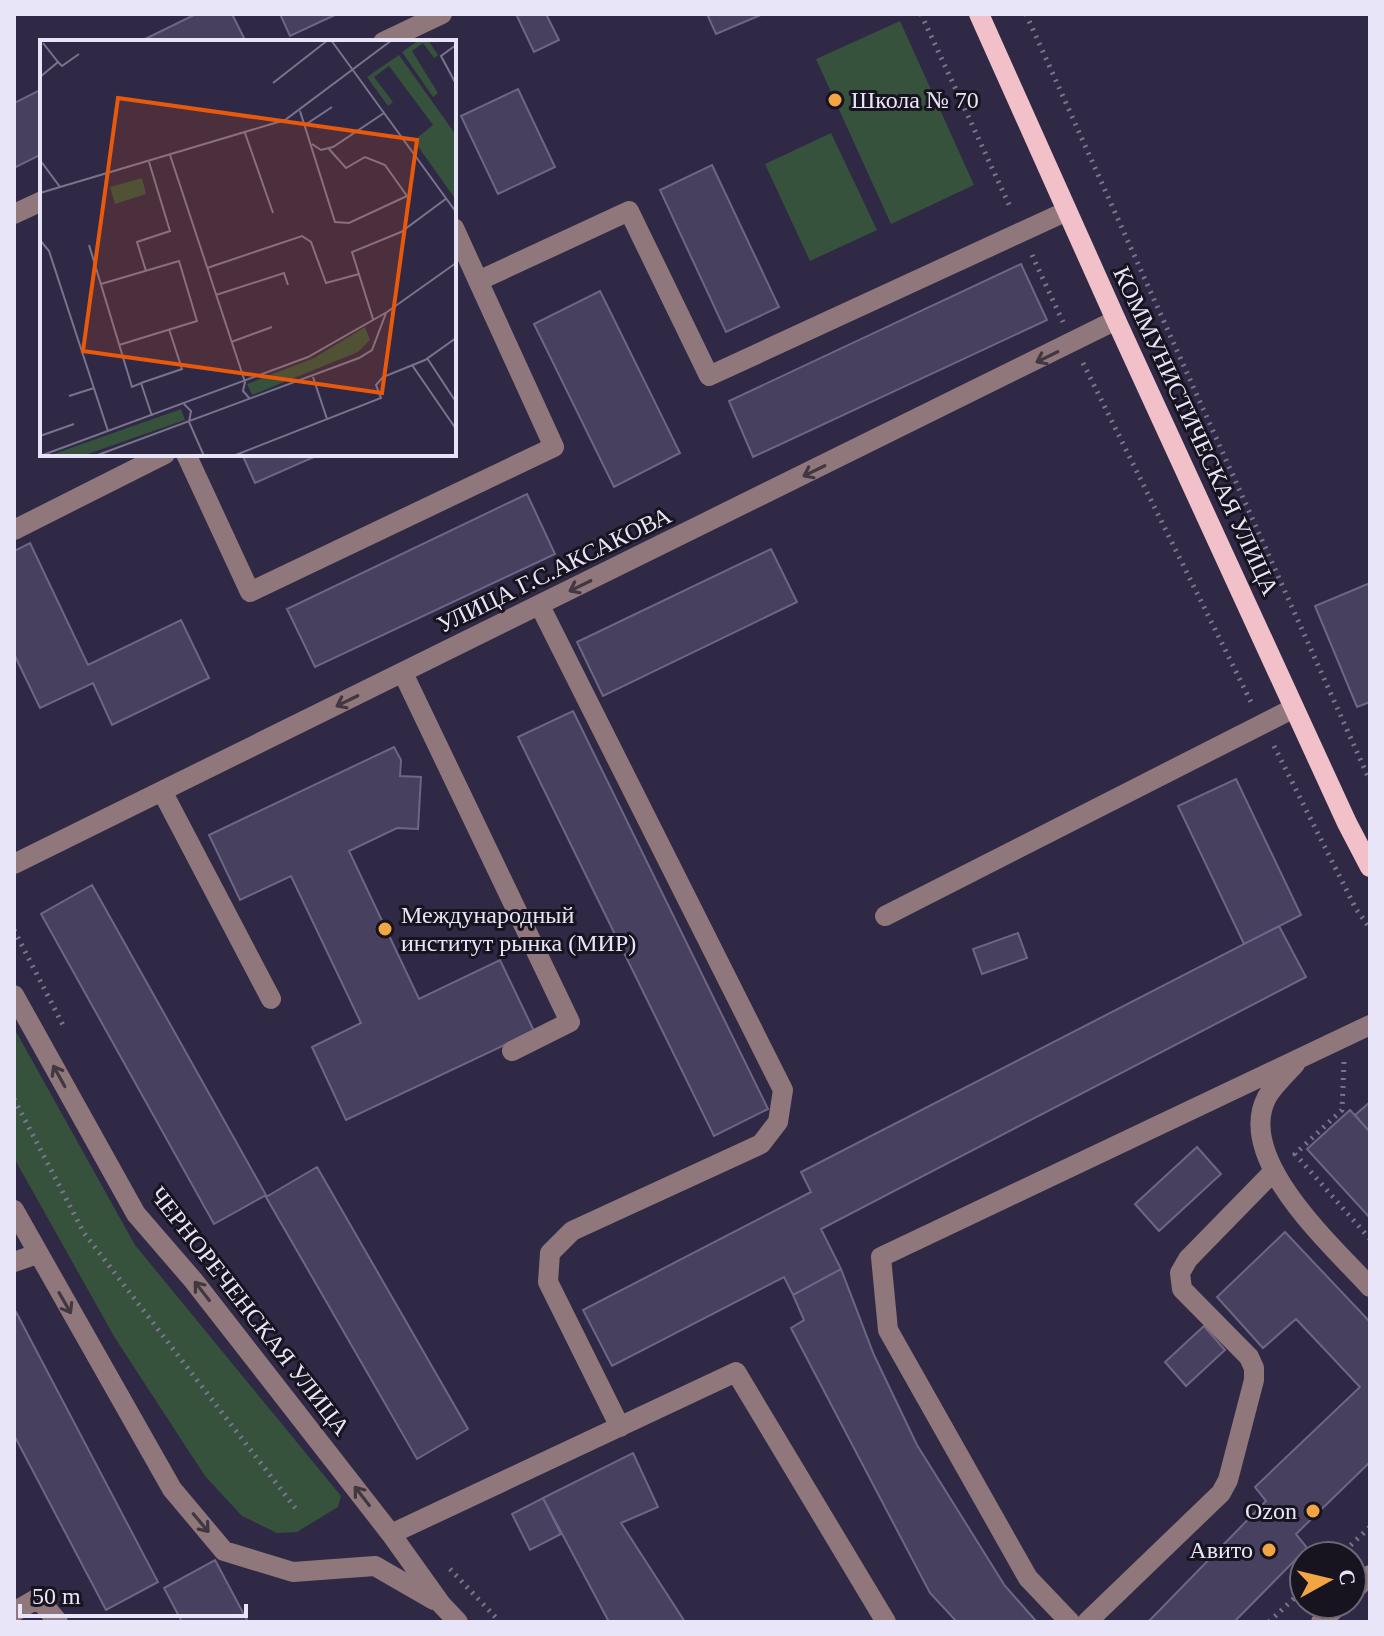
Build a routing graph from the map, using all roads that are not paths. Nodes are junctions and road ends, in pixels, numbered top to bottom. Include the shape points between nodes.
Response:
1 (442, 14) edge
2 (979, 14) edge
3 (387, 40) edge
4 (40, 202) edge
5 (1067, 211) junction
6 (14, 214) edge
7 (456, 232) edge
8 (478, 281) junction
9 (1116, 320) junction
10 (161, 456) edge
11 (187, 456) edge
12 (14, 530) edge
13 (540, 606) junction
14 (403, 673) junction
15 (1294, 708) junction
16 (162, 791) junction
17 (14, 864) edge
18 (1370, 867) edge
19 (885, 916) dead end
20 (14, 995) edge
21 (271, 999) dead end
22 (1370, 1025) edge
23 (512, 1051) dead end
24 (1300, 1058) junction
25 (1274, 1171) junction
26 (14, 1210) edge
27 (37, 1254) junction
28 (14, 1262) edge
29 (1370, 1287) edge
30 (620, 1427) junction
31 (391, 1534) junction
32 (441, 1604) junction
33 (14, 1612) edge
34 (58, 1622) edge
35 (458, 1622) edge
36 (886, 1622) edge
37 (1070, 1622) edge
38 (1087, 1622) edge

1 - 3 street
2 - 5 main road, КОММУНИСТИЧЕСКАЯ УЛИЦА
4 - 6 street
5 - 8 street via 709,376 629,211
5 - 9 main road, КОММУНИСТИЧЕСКАЯ УЛИЦА
7 - 8 street
8 - 11 street via 554,447 250,592
9 -> 13 street, УЛИЦА Г.С.АКСАКОВА
9 - 15 main road, КОММУНИСТИЧЕСКАЯ УЛИЦА
10 - 12 street
13 - 14 street, УЛИЦА Г.С.АКСАКОВА
13 - 30 street via 783,1090 778,1122 761,1144 572,1231 550,1253 548,1282
14 -> 16 street, УЛИЦА Г.С.АКСАКОВА
14 - 23 street via 570,1022
15 - 18 main road, КОММУНИСТИЧЕСКАЯ УЛИЦА
15 - 19 street
16 - 17 street, УЛИЦА Г.С.АКСАКОВА
16 - 21 street
31 -> 20 street, ЧЕРНОРЕЧЕНСКАЯ УЛИЦА via 136,1214
22 - 24 street
24 - 25 street via 1266,1098 1261,1126
24 - 37 street via 881,1257 888,1330 1028,1578
25 - 29 street via 1283,1191
25 - 38 street via 1180,1273 1182,1289 1254,1368 1228,1480 1221,1493
26 - 27 street, ЧЕРНОРЕЧЕНСКАЯ УЛИЦА
27 - 28 street
27 -> 32 street, ЧЕРНОРЕЧЕНСКАЯ УЛИЦА via 172,1489 224,1551 293,1572 375,1566
30 - 31 street
30 - 36 street via 736,1372
31 - 32 street, ЧЕРНОРЕЧЕНСКАЯ УЛИЦА
32 - 35 street, ЧЕРНОРЕЧЕНСКАЯ УЛИЦА
33 - 34 street via 38,1598

